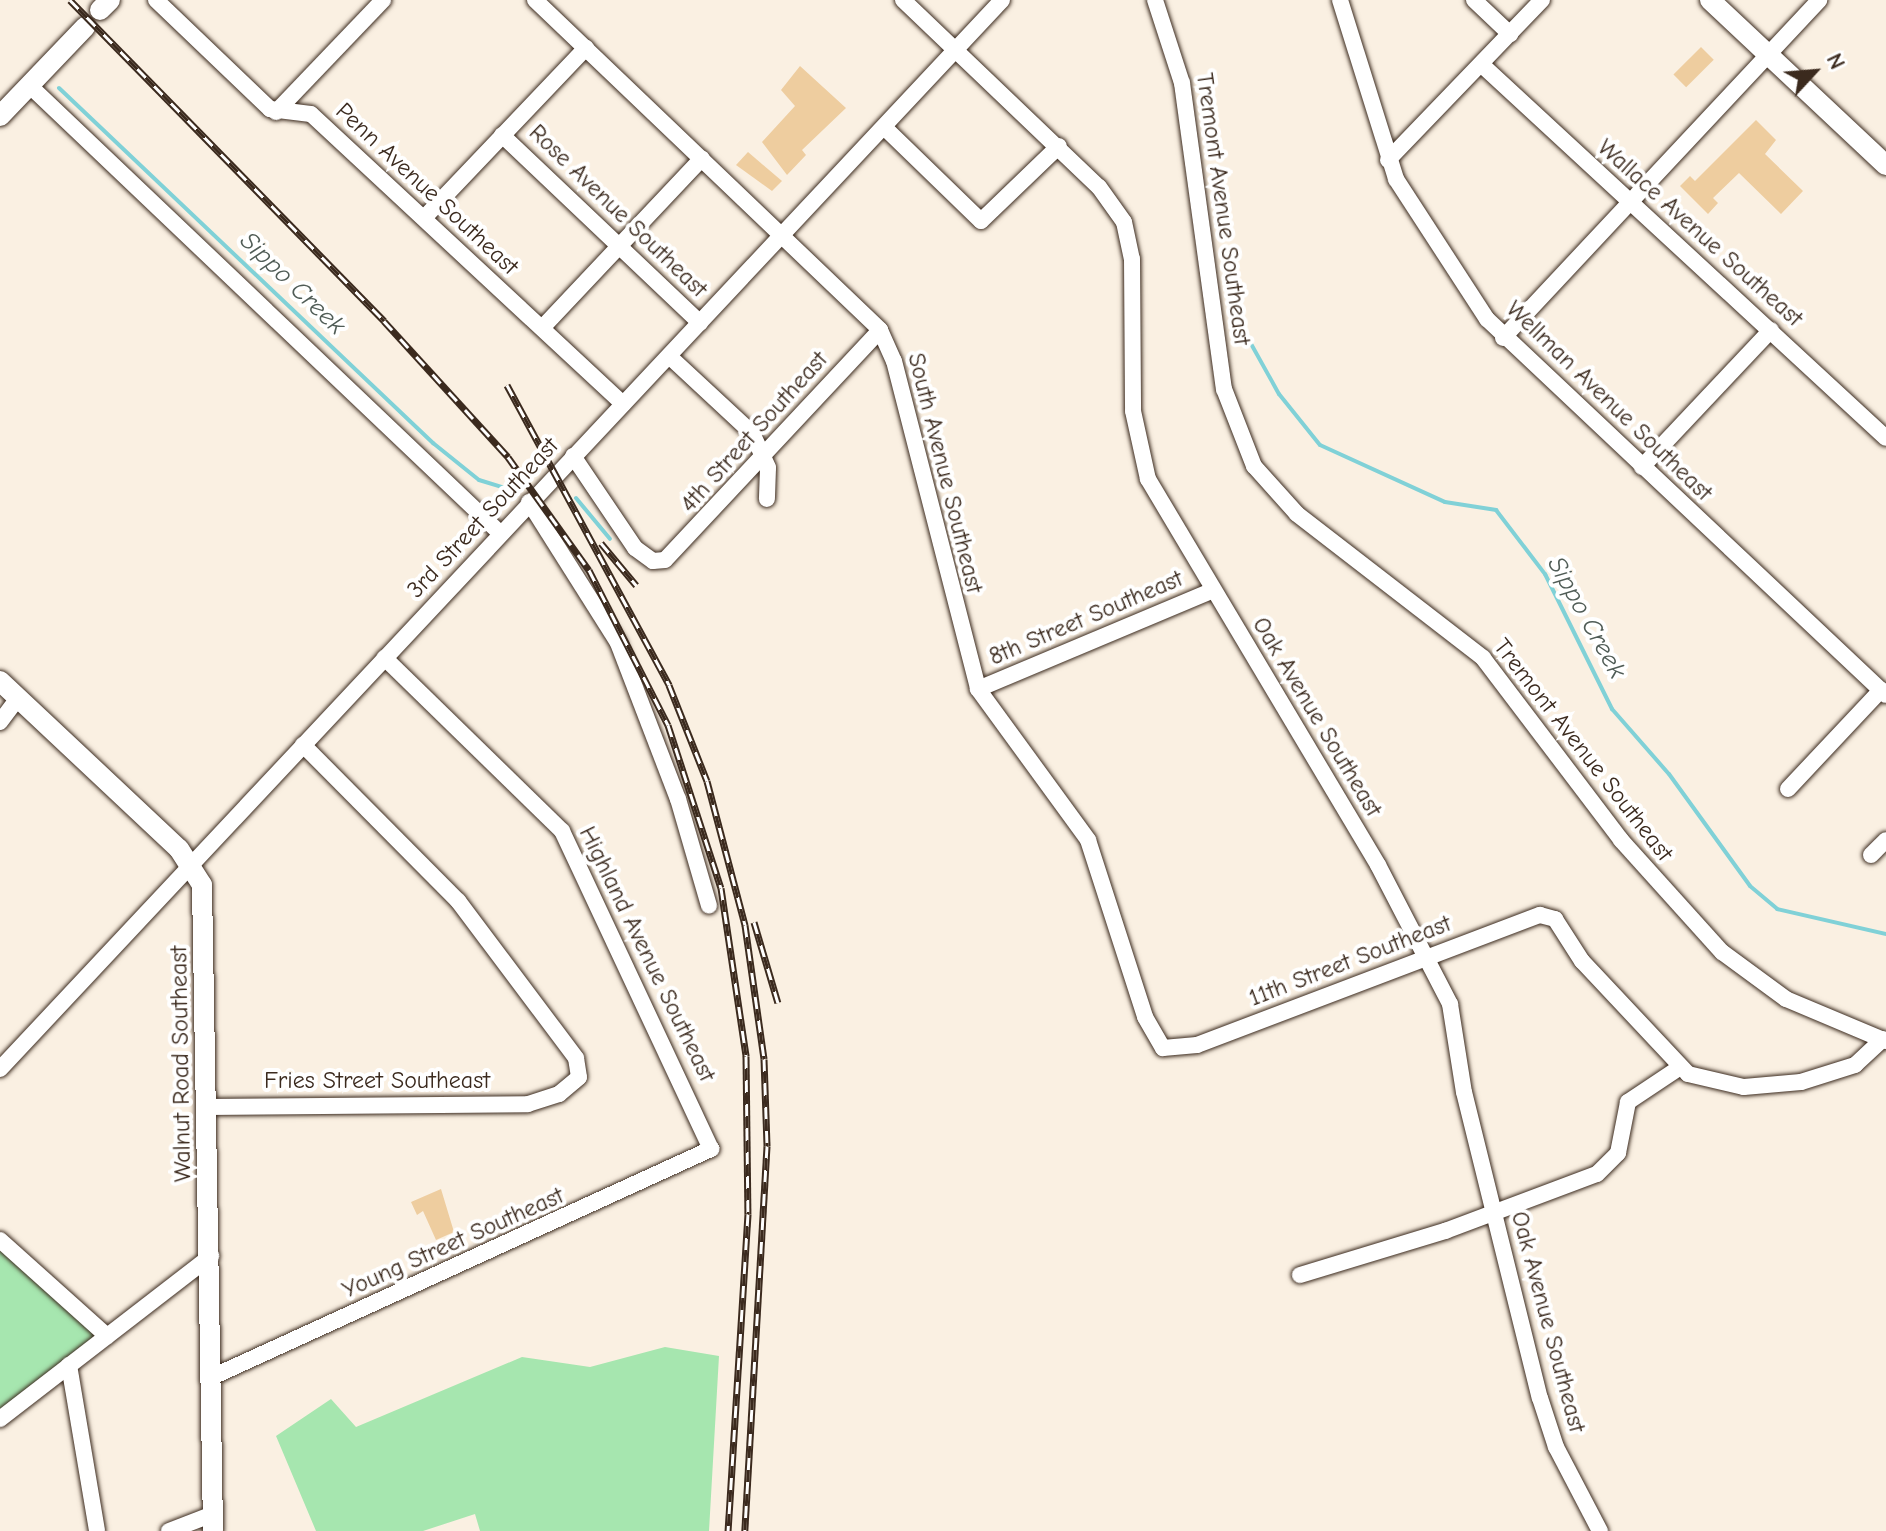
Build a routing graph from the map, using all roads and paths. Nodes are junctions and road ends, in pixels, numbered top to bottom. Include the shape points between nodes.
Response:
1 (156, 0) edge
2 (383, 0) edge
3 (535, 0) edge
4 (903, 0) edge
5 (1002, 0) edge
6 (1155, 0) edge
7 (1340, 0) edge
8 (1474, 0) edge
9 (1542, 0) edge
10 (1710, 0) edge
11 (1819, 0) edge
12 (85, 27) dead end
13 (1510, 34) junction
14 (586, 48) junction
15 (956, 49) junction
16 (1767, 54) junction
17 (1481, 64) junction
18 (29, 85) junction
19 (276, 112) junction
20 (0, 116) edge
21 (884, 127) junction
22 (502, 135) junction
23 (1059, 146) junction
24 (702, 158) junction
25 (1388, 160) junction
26 (1885, 163) edge
27 (1631, 200) junction
28 (424, 218) junction
29 (782, 235) junction
30 (620, 246) junction
31 (700, 323) junction
32 (542, 328) junction
33 (880, 330) junction
34 (1771, 330) junction
35 (1503, 338) junction
36 (669, 356) junction
37 (623, 404) junction
38 (1886, 438) edge
39 (765, 453) junction
40 (573, 456) junction
41 (1642, 467) junction
42 (767, 499) dead end
43 (529, 502) junction
44 (501, 534) junction
45 (1213, 590) junction
46 (385, 658) junction
47 (0, 681) edge
48 (978, 689) junction
49 (1884, 693) edge
50 (18, 698) junction
51 (0, 722) edge
52 (303, 745) junction
53 (1788, 789) dead end
54 (1886, 840) edge
55 (1871, 855) dead end
56 (193, 864) junction
57 (709, 906) dead end
58 (1428, 957) junction
59 (1884, 1040) edge
60 (1167, 1050) joint
61 (1679, 1068) junction
62 (0, 1069) edge
63 (207, 1107) junction
64 (711, 1149) joint
65 (1493, 1212) junction
66 (0, 1240) edge
67 (211, 1256) junction
68 (1300, 1275) dead end
69 (107, 1336) junction
70 (69, 1365) junction
71 (212, 1377) junction
72 (0, 1419) edge
73 (213, 1523) edge
74 (97, 1531) edge
75 (169, 1531) edge
76 (1600, 1531) edge

1 - 19 street
2 - 19 street
3 - 14 street, South Avenue Southeast
4 - 15 street, Oak Avenue Southeast
5 - 15 street, 3rd Street Southeast
6 - 59 street, Tremont Avenue Southeast via 1182,83 1224,389 1254,466 1297,514 1475,649 1654,881 1722,952 1786,999
7 - 25 street, Wellman Avenue Southeast
8 - 13 street
9 - 13 street
10 - 16 main road
11 - 16 street
12 - 18 main road
13 - 17 street
14 - 22 street
14 - 24 street, South Avenue Southeast
15 - 21 street, 3rd Street Southeast
15 - 23 street, Oak Avenue Southeast
16 - 26 main road
16 - 27 street
17 - 25 street
17 - 27 street, Wallace Avenue Southeast
18 - 20 main road
18 - 44 street
19 - 28 street, Penn Avenue Southeast via 311,114
21 - 23 street via 981,221
21 - 29 street, 3rd Street Southeast
22 - 28 street
22 - 30 street, Rose Avenue Southeast
23 - 45 street, Oak Avenue Southeast via 1124,222 1132,259 1132,381 1141,458 1157,497
24 - 29 street, South Avenue Southeast
24 - 30 street
25 - 35 street, Wellman Avenue Southeast
27 - 34 street, Wallace Avenue Southeast
27 - 35 street
28 - 32 street, Penn Avenue Southeast
29 - 31 street, 3rd Street Southeast
29 - 33 street, South Avenue Southeast
30 - 31 street, Rose Avenue Southeast
30 - 32 street
31 - 36 street, 3rd Street Southeast
32 - 37 street, Penn Avenue Southeast
33 - 39 street, 4th Street Southeast
33 - 48 street, South Avenue Southeast via 894,361
34 - 38 street, Wallace Avenue Southeast
34 - 41 street
35 - 41 street, Wellman Avenue Southeast
36 - 37 street, 3rd Street Southeast
36 - 39 street via 752,433
37 - 40 street, 3rd Street Southeast
39 - 40 street, 4th Street Southeast via 683,547 661,561 635,548
39 - 42 street
40 - 43 street, 3rd Street Southeast
41 - 49 street, Wellman Avenue Southeast
43 - 44 street, 3rd Street Southeast
43 - 57 street via 618,643 678,799
44 - 46 street, 3rd Street Southeast
45 - 48 street, 8th Street Southeast
45 - 58 street, Oak Avenue Southeast
46 - 52 street, 3rd Street Southeast
46 - 64 street, Highland Avenue Southeast via 562,831
47 - 50 main road, Walnut Road Southeast
48 - 60 street, South Avenue Southeast via 1088,840 1145,1017
49 - 53 street
50 - 51 street
50 - 56 main road, Walnut Road Southeast
52 - 56 street, 3rd Street Southeast
52 - 63 street, Fries Street Southeast via 458,901 576,1058 577,1080 546,1100
54 - 55 street
56 - 62 street, 3rd Street Southeast
56 - 63 main road, Walnut Road Southeast via 205,899
58 - 60 street, 11th Street Southeast via 1197,1045
58 - 61 street, 11th Street Southeast via 1512,923 1549,915
58 - 65 street, Oak Avenue Southeast via 1454,1018 1464,1092
59 - 61 street via 1855,1065 1781,1085 1728,1085
61 - 65 street via 1628,1102 1618,1153 1607,1168
63 - 67 main road, Walnut Road Southeast
64 - 71 street, Young Street Southeast
65 - 68 street
65 - 76 street, Oak Avenue Southeast via 1547,1424
66 - 69 street
67 - 69 street
67 - 71 main road, Walnut Road Southeast
69 - 70 street
70 - 72 street
70 - 74 street
71 - 73 main road, Walnut Road Southeast
73 - 75 street

